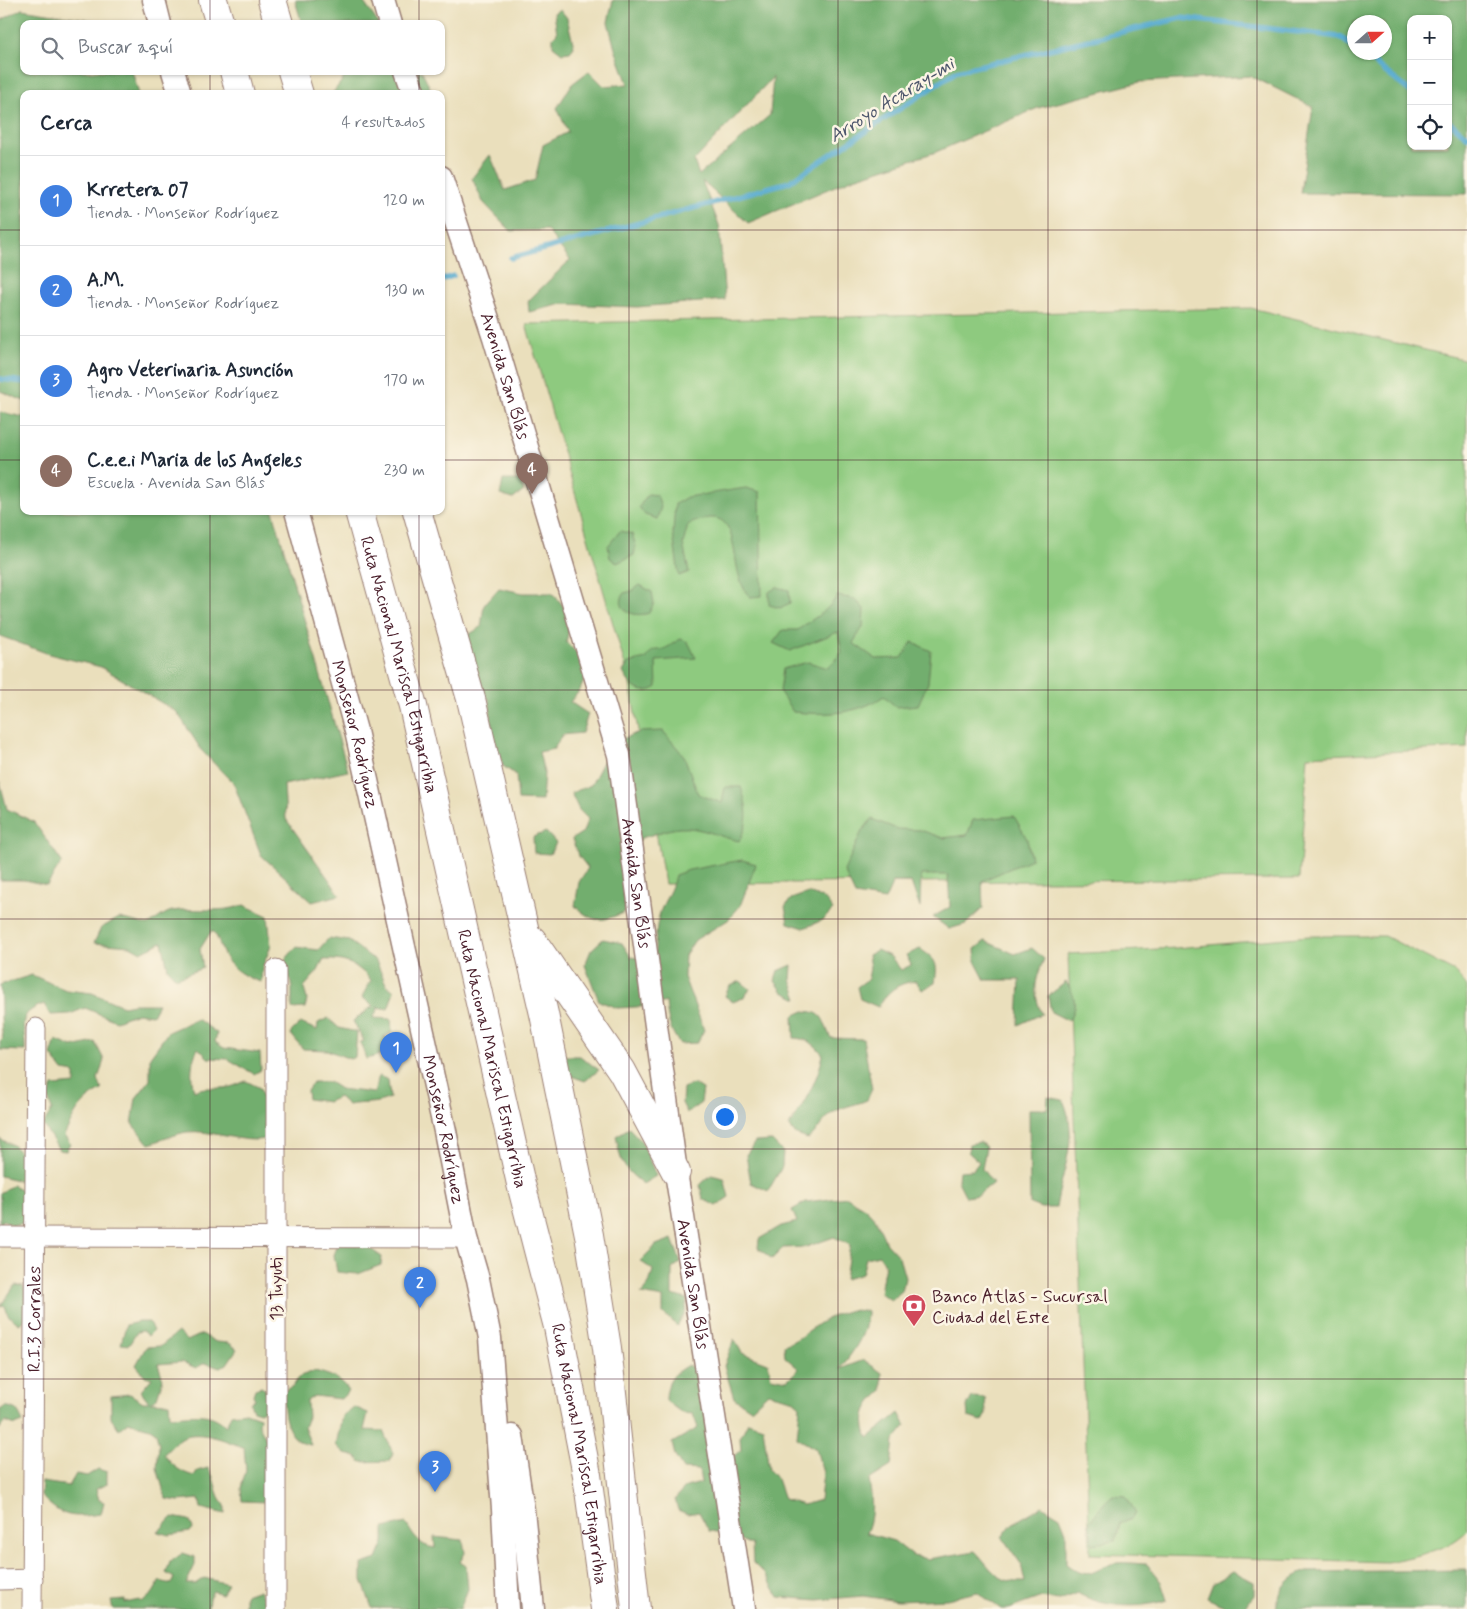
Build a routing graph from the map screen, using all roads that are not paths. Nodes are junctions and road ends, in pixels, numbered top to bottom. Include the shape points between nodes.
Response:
1 (154, 0) edge
2 (213, 0) edge
3 (272, 0) edge
4 (383, 0) edge
5 (159, 20) edge
6 (219, 20) edge
7 (278, 20) edge
8 (389, 20) edge
9 (175, 75) edge
10 (235, 75) edge
11 (293, 75) edge
12 (407, 75) edge
13 (179, 90) edge
14 (239, 90) edge
15 (298, 90) edge
16 (413, 90) edge
17 (445, 189) edge
18 (297, 515) edge
19 (361, 515) edge
20 (418, 515) edge
21 (522, 926) junction
22 (276, 969) dead end
23 (36, 1028) dead end
24 (676, 1172) junction
25 (0, 1237) edge
26 (35, 1238) junction
27 (276, 1238) junction
28 (466, 1238) junction
29 (492, 1350) junction
30 (32, 1579) junction
31 (0, 1580) edge
32 (32, 1609) edge
33 (276, 1609) edge
34 (508, 1609) edge
35 (533, 1609) edge
36 (605, 1609) edge
37 (636, 1609) edge
38 (744, 1609) edge

1 - 5 street
2 - 6 highway
3 - 7 highway
4 - 8 street
9 - 13 street
10 - 14 highway
11 - 15 highway
12 - 16 street
17 - 24 street, Avenida San Blás via 494,336 620,756
18 - 28 street, Monseñor Rodríguez via 356,731
19 - 36 highway, Ruta Nacional Mariscal Estigarribia via 413,706 520,1184 558,1327 587,1474
20 - 21 highway, Ruta Nacional Mariscal Estigarribia via 471,699
21 - 24 highway via 622,1071
21 - 37 highway, Ruta Nacional Mariscal Estigarribia via 544,1014 589,1235 607,1348
22 - 27 street, 13 Tuyuti
23 - 26 street, R.I.3 Corrales
24 - 38 street, Avenida San Blás
25 - 26 street
26 - 27 street
26 - 30 street, R.I.3 Corrales
27 - 28 street
27 - 33 street, 13 Tuyuti
28 - 29 street, Monseñor Rodríguez
29 - 34 street, Monseñor Rodríguez
29 - 35 street via 505,1394 523,1510
30 - 31 street
30 - 32 street, R.I.3 Corrales

